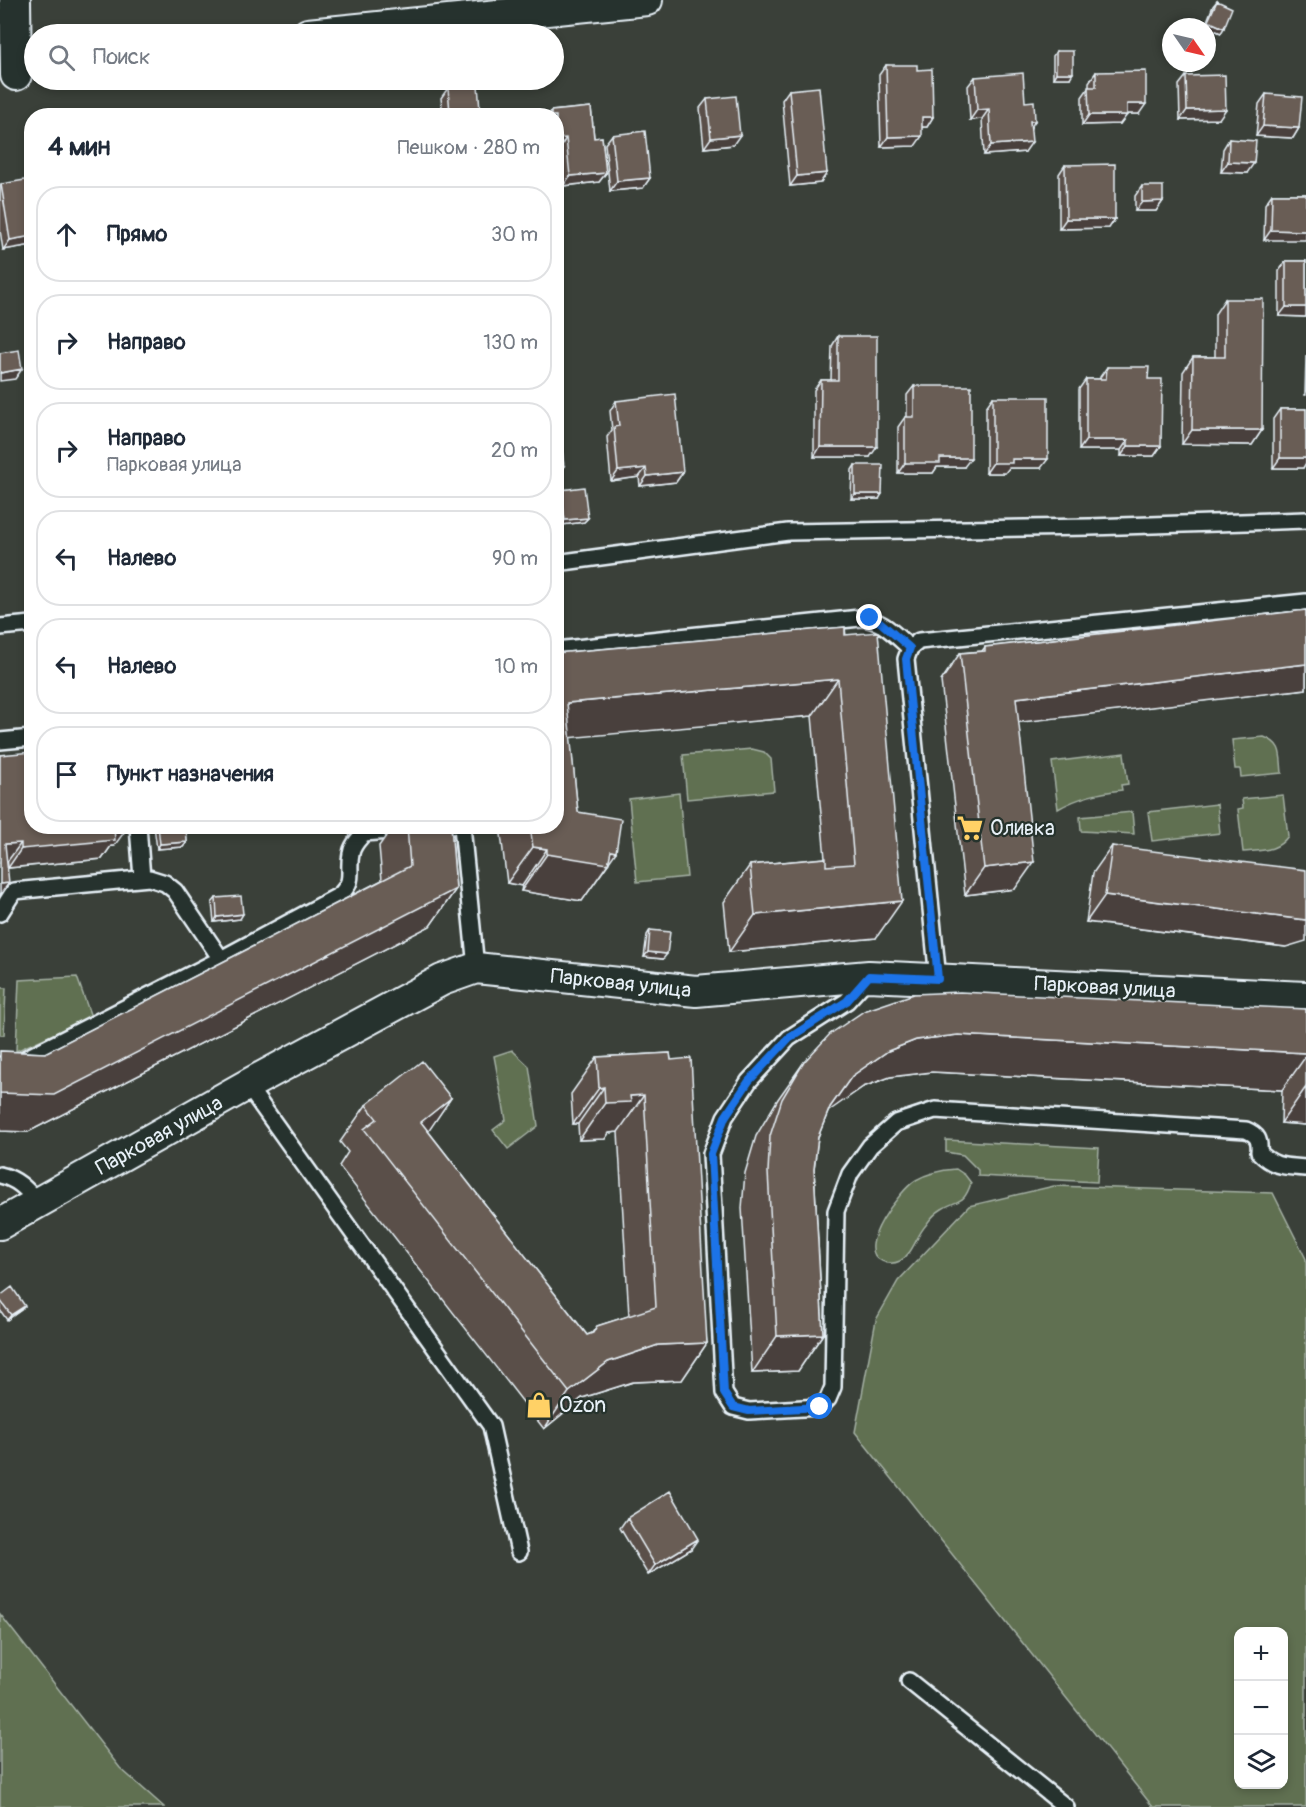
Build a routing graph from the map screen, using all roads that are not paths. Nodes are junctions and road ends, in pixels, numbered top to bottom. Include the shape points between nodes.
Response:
1 (15, 0) edge
2 (647, 0) edge
3 (408, 24) edge
4 (17, 75) edge
5 (1306, 520) edge
6 (564, 562) edge
7 (1306, 602) edge
8 (24, 625) edge
9 (0, 627) edge
10 (910, 648) junction
11 (564, 649) edge
12 (24, 739) edge
13 (0, 741) edge
14 (139, 834) edge
15 (363, 834) edge
16 (463, 834) edge
17 (142, 878) junction
18 (0, 913) edge
19 (221, 959) junction
20 (476, 968) junction
21 (869, 976) junction
22 (938, 979) junction
23 (1306, 997) edge
24 (0, 1065) edge
25 (247, 1085) junction
26 (1306, 1168) edge
27 (0, 1175) edge
28 (39, 1203) junction
29 (0, 1224) edge
30 (519, 1552) dead end
31 (909, 1681) dead end
32 (1066, 1807) edge

1 - 4 street
2 - 3 street
5 - 6 lane via 788,532
7 - 10 lane via 919,641
8 - 9 lane
10 - 11 lane via 880,622 860,618
10 - 22 lane via 906,659
12 - 13 lane
14 - 17 lane
15 - 19 lane via 351,853 348,887 340,895
16 - 20 lane
17 - 18 lane via 14,891
17 - 19 lane via 165,883 175,891
19 - 24 lane via 13,1065
20 - 21 street, Парковая улица via 696,992
20 - 25 street, Парковая улица via 442,980
21 - 22 street, Парковая улица
21 - 26 lane via 847,1001 789,1038 749,1081 725,1117 711,1154 724,1393 733,1407 749,1411 820,1407 828,1399 833,1387 836,1211 850,1174 870,1146 896,1124 935,1110 1246,1130 1255,1134 1260,1142 1259,1152 1269,1162
22 - 23 street, Парковая улица
25 - 28 street, Парковая улица
25 - 30 lane via 491,1426
27 - 28 lane via 20,1183
28 - 29 street, Парковая улица
31 - 32 lane

